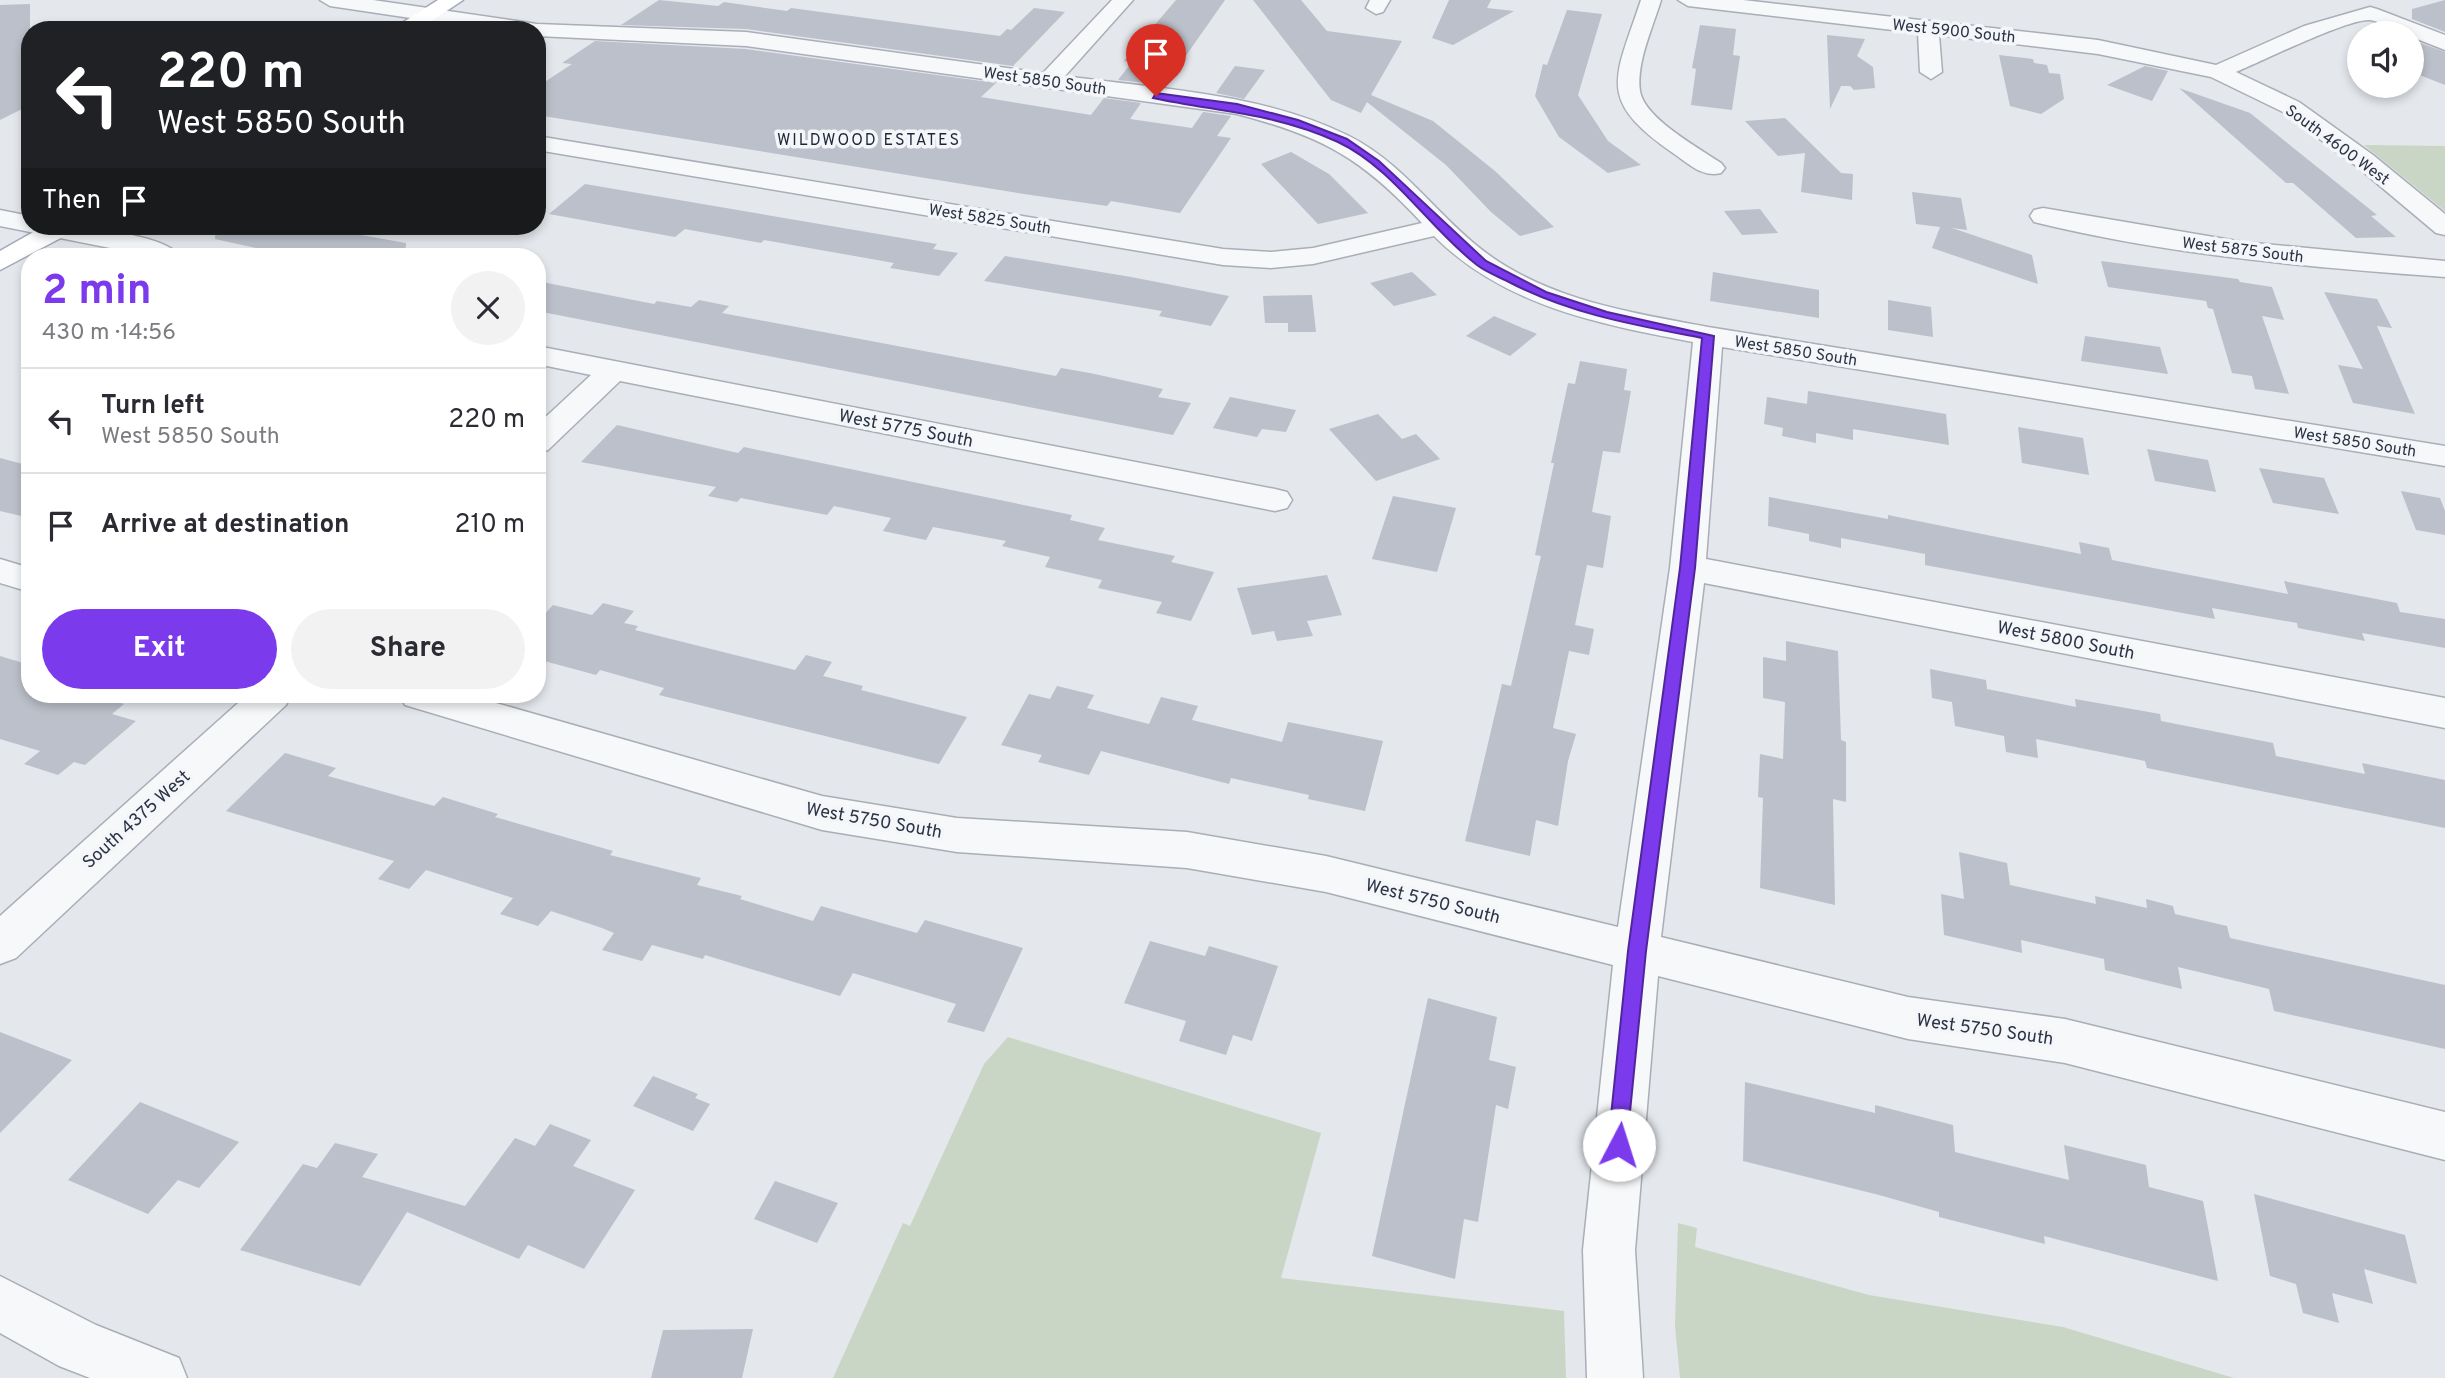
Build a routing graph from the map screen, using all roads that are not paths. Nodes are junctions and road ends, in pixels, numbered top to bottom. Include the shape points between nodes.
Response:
1 (330, 0) edge
2 (453, 0) edge
3 (1123, 0) edge
4 (1651, 0) edge
5 (1688, 0) edge
6 (429, 14) junction
7 (417, 21) edge
8 (468, 21) edge
9 (1928, 27) junction
10 (546, 34) edge
11 (2445, 43) edge
12 (1931, 72) dead end
13 (2218, 72) junction
14 (1049, 80) junction
15 (546, 144) edge
16 (1712, 168) dead end
17 (2043, 216) dead end
18 (0, 218) edge
19 (21, 222) edge
20 (1442, 226) junction
21 (2445, 227) edge
22 (41, 235) edge
23 (90, 235) edge
24 (21, 248) edge
25 (21, 248) edge
26 (143, 248) edge
27 (0, 262) edge
28 (2445, 269) edge
29 (1708, 336) junction
30 (546, 357) edge
31 (612, 371) junction
32 (546, 434) edge
33 (2445, 456) edge
34 (1275, 500) dead end
35 (1688, 568) junction
36 (0, 571) edge
37 (21, 577) edge
38 (263, 703) edge
39 (446, 703) edge
40 (2445, 713) edge
41 (0, 944) edge
42 (1637, 951) junction
43 (2445, 1136) edge
44 (0, 1303) edge
45 (159, 1378) edge
46 (1615, 1378) edge

1 - 6 street, West 5850 South
2 - 6 main road
3 - 14 street
4 - 16 street via 1627,91 1636,109 1653,126
5 - 9 street, West 5900 South
6 - 7 main road
6 - 8 street, West 5850 South
9 - 12 street
9 - 13 street, West 5900 South via 2098,47
10 - 14 street, West 5850 South via 746,39
11 - 13 street via 2370,13 2312,31
13 - 21 street, South 4600 West via 2291,107
14 - 20 street, West 5850 South via 1237,107 1295,122 1344,141 1375,163
15 - 20 street, West 5825 South via 1223,257 1270,260 1313,256
17 - 28 street, West 5875 South via 2126,234 2362,264
18 - 19 street
20 - 29 street, West 5850 South via 1482,263 1542,294 1604,315
22 - 24 main road
23 - 26 street
25 - 27 main road
29 - 33 street, West 5850 South
29 - 35 street
30 - 31 street, West 5775 South
31 - 32 street
31 - 34 street, West 5775 South
35 - 40 street, West 5800 South
35 - 42 street
36 - 37 street
38 - 41 street, South 4375 West
39 - 42 street, West 5750 South via 822,813 957,835 1187,850 1326,874
42 - 43 street, West 5750 South via 1908,1018 2064,1041
42 - 46 street via 1609,1250
44 - 45 street via 79,1346

